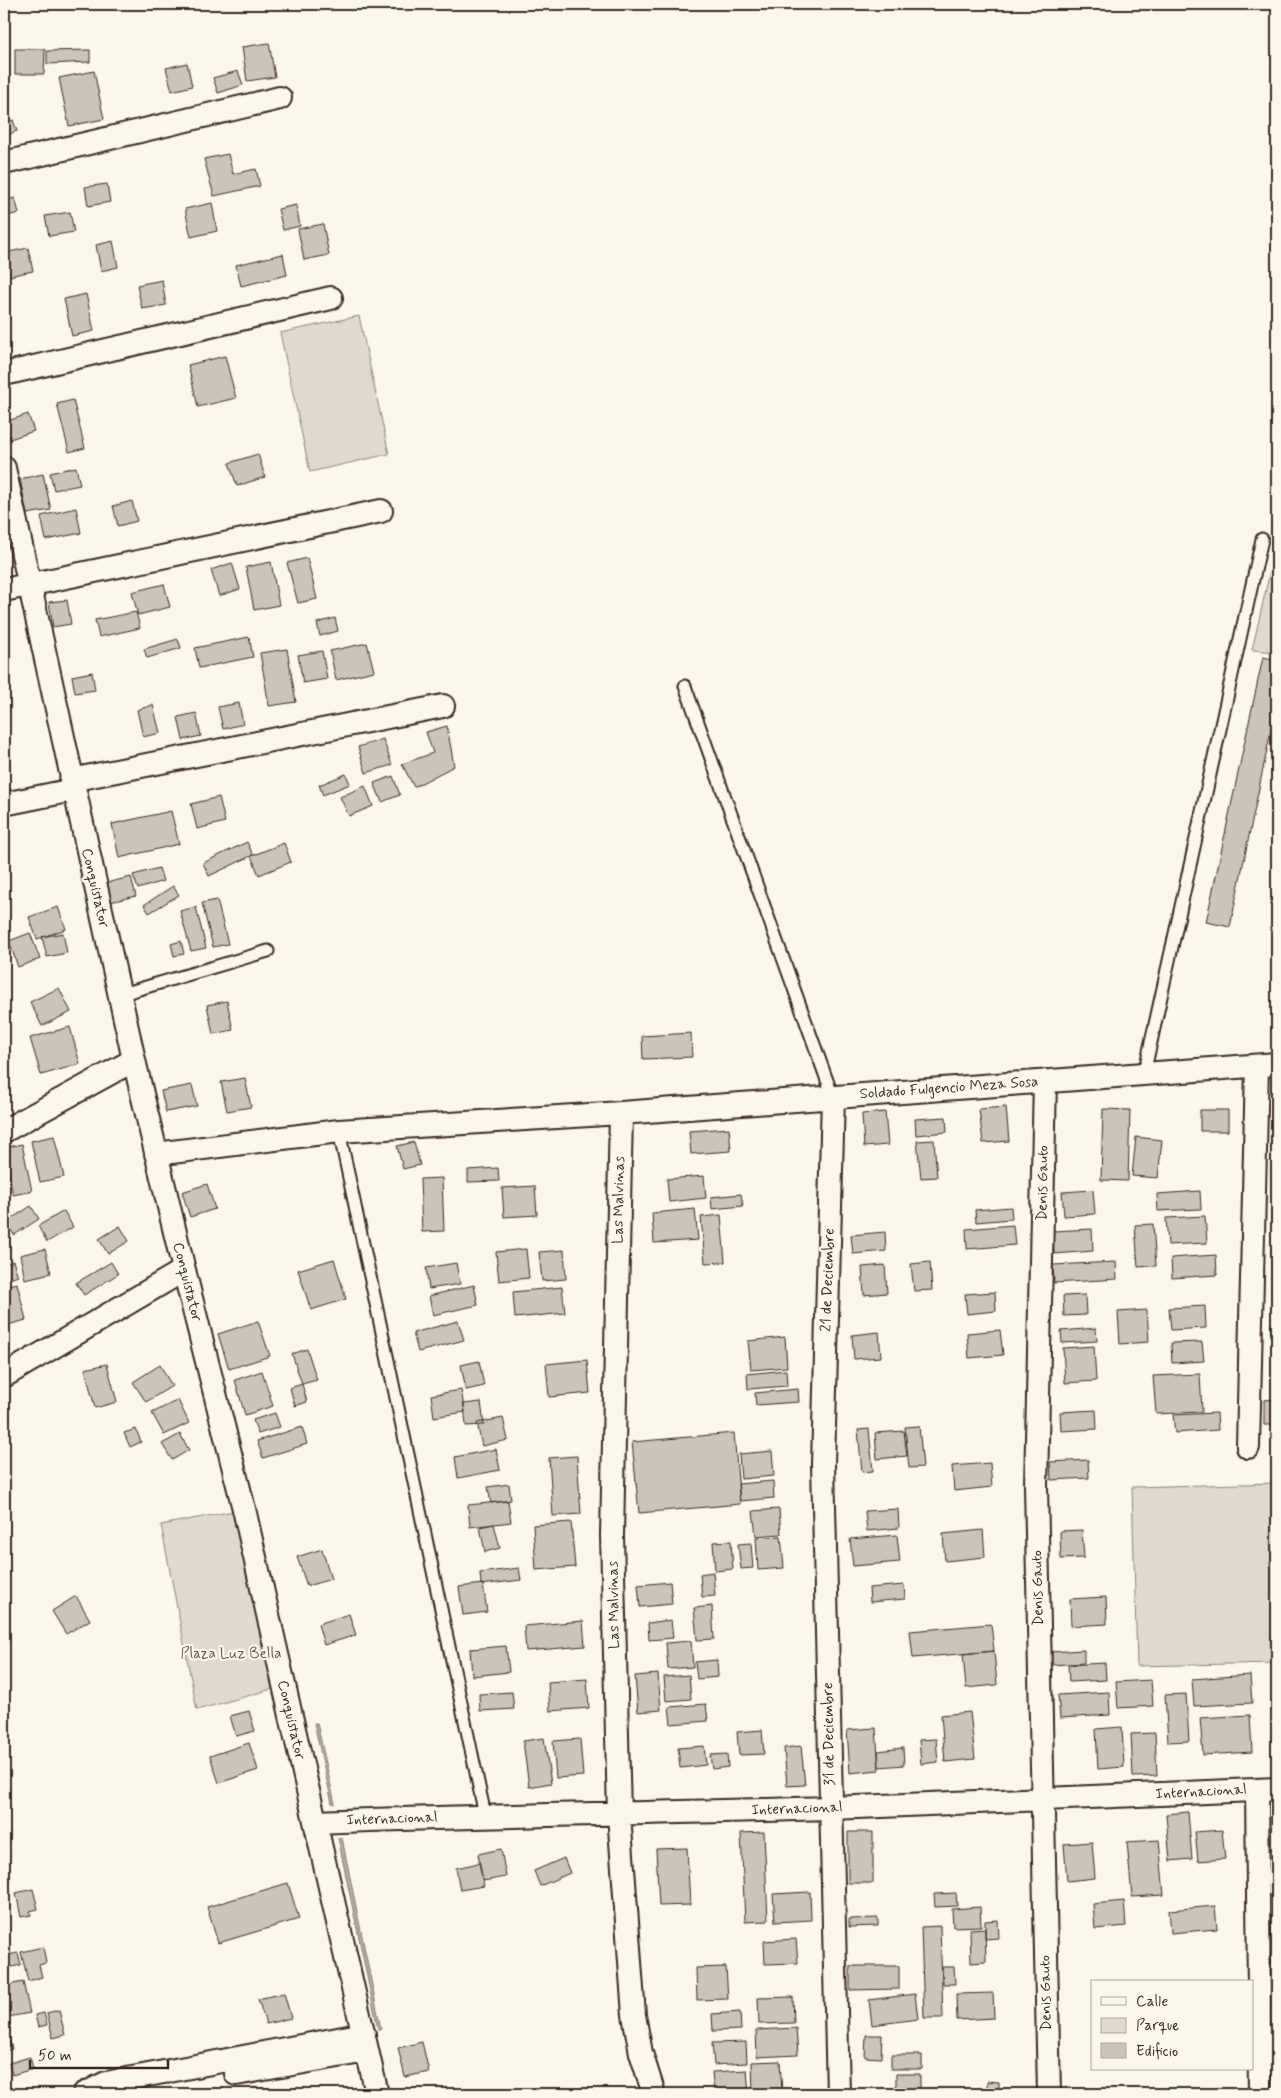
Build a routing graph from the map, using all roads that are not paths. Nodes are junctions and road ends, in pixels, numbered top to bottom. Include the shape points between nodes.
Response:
1 (280, 98) dead end
2 (4, 163) edge
3 (331, 298) dead end
4 (4, 374) edge
5 (4, 468) edge
6 (381, 511) dead end
7 (1262, 539) dead end
8 (29, 584) junction
9 (4, 590) edge
10 (685, 686) dead end
11 (443, 706) dead end
12 (72, 785) junction
13 (4, 804) edge
14 (268, 951) dead end
15 (119, 994) junction
16 (134, 1060) junction
17 (1267, 1065) edge
18 (1144, 1074) junction
19 (1045, 1081) junction
20 (833, 1097) junction
21 (621, 1113) junction
22 (4, 1131) edge
23 (339, 1131) junction
24 (156, 1154) junction
25 (184, 1270) junction
26 (4, 1376) edge
27 (1248, 1447) dead end
28 (823, 1464) joint
29 (1267, 1789) edge
30 (1042, 1800) junction
31 (830, 1808) junction
32 (485, 1815) junction
33 (619, 1815) junction
34 (316, 1822) junction
35 (366, 2042) junction
36 (83, 2094) edge
37 (88, 2094) edge
38 (117, 2094) edge
39 (377, 2094) edge
40 (654, 2094) edge
41 (838, 2094) edge
42 (1049, 2094) edge
43 (1260, 2094) edge

1 - 2 street
3 - 4 street
5 - 8 street, Conquistator
6 - 8 street
7 - 18 lane
8 - 9 street
8 - 12 street, Conquistator
10 - 20 lane
11 - 12 street
12 - 13 street
12 - 15 street, Conquistator
14 - 15 lane
15 - 16 street, Conquistator
16 - 22 street
16 - 24 street, Conquistator
17 - 18 street, Soldado Fulgencio Meza Sosa
17 - 27 street
18 - 19 street, Soldado Fulgencio Meza Sosa
19 - 20 street, Soldado Fulgencio Meza Sosa
19 - 30 street, Denis Gauto via 1036,1486
20 - 21 street, Soldado Fulgencio Meza Sosa
20 - 28 street, 21 de Deciembre
21 - 23 street, Soldado Fulgencio Meza Sosa
21 - 33 street, Las Malvinas via 612,1526
23 - 24 street, Soldado Fulgencio Meza Sosa
23 - 32 lane
24 - 25 street, Conquistator
25 - 26 street
25 - 34 street, Conquistator via 244,1509
28 - 31 street, 31 de Deciembre
29 - 30 street, Internacional
29 - 43 street
30 - 31 street, Internacional
30 - 42 street, Denis Gauto
31 - 33 street, Internacional
31 - 41 street, 31 de Deciembre
32 - 33 street, Internacional
32 - 34 street, Internacional
33 - 40 street, Las Malvinas via 634,2015 641,2053
34 - 35 street, Conquistator
35 - 36 street via 106,2083
35 - 38 street
35 - 39 street, Conquistator
36 - 37 street

